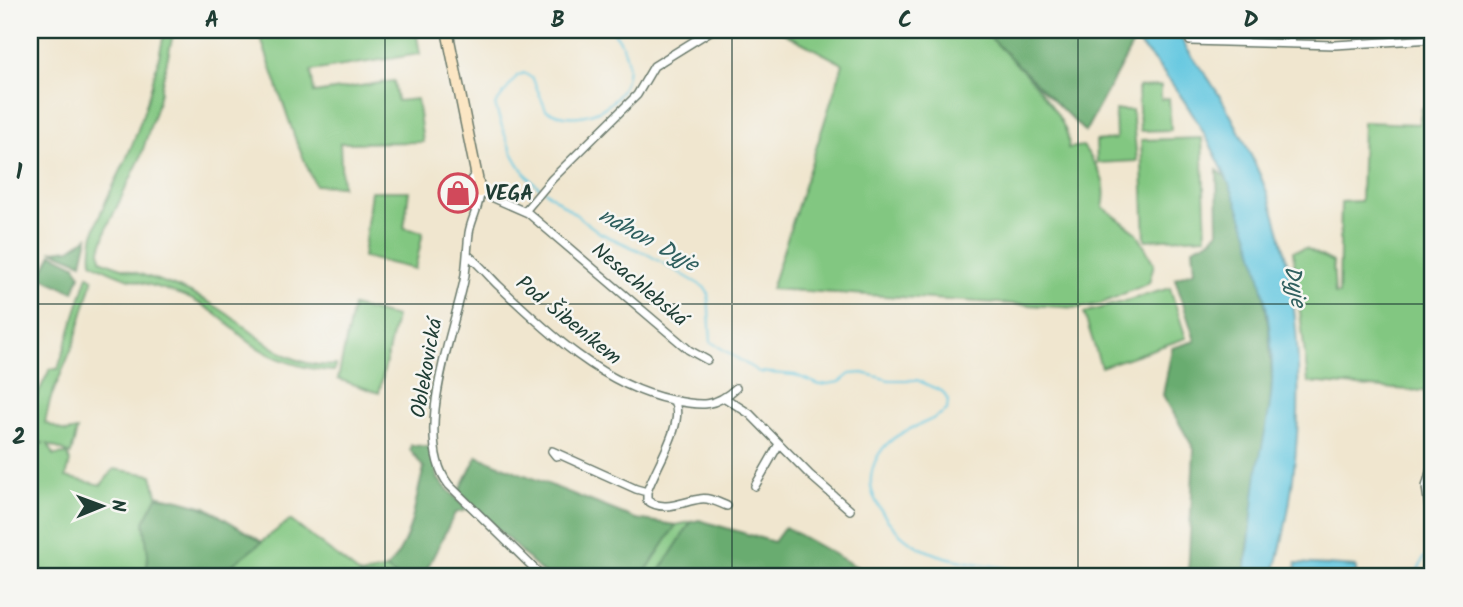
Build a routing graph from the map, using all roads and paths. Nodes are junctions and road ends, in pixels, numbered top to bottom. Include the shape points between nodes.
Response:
1 (447, 30) edge
2 (712, 30) edge
3 (1289, 30) edge
4 (1433, 39) edge
5 (1190, 41) dead end
6 (1291, 43) junction
7 (476, 174) junction
8 (480, 191) junction
9 (476, 209) junction
10 (525, 211) junction
11 (468, 255) junction
12 (707, 360) dead end
13 (736, 388) dead end
14 (725, 398) junction
15 (674, 401) junction
16 (779, 443) junction
17 (560, 455) dead end
18 (1433, 461) edge
19 (755, 486) dead end
20 (647, 492) junction
21 (727, 506) dead end
22 (850, 510) dead end
23 (1433, 531) edge
24 (543, 577) edge

1 - 7 street, Oblekovická
2 - 10 street via 654,66 637,95
3 - 6 street
4 - 6 street
5 - 6 street
7 - 8 street, Oblekovická
7 - 9 street, Oblekovická via 465,195
8 - 9 street, Oblekovická
8 - 10 street, Nesachlebská
9 - 11 street, Oblekovická
10 - 12 street, Nesachlebská via 689,350
11 - 15 street, Pod Šibeníkem via 540,322 623,386
11 - 24 street, Oblekovická via 437,399 438,460 449,485
13 - 14 street
14 - 15 street, Pod Šibeníkem via 705,404
14 - 16 street via 750,414
15 - 20 street via 678,423
16 - 19 street
16 - 22 street
17 - 20 street
18 - 23 street via 1426,487
20 - 21 street via 652,504 687,504 700,499

